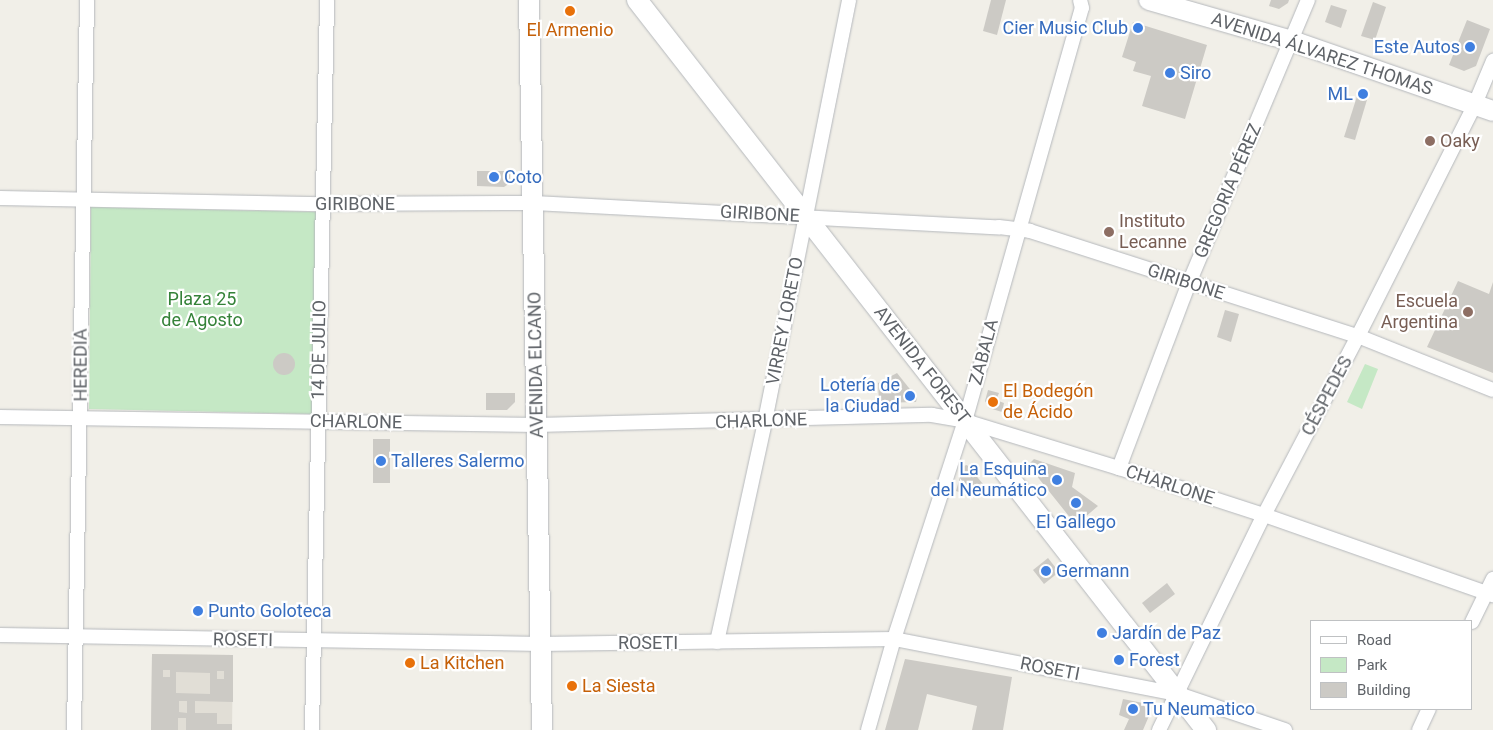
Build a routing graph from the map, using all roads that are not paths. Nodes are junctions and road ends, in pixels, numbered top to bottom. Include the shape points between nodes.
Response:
1 (87, 0) edge
2 (327, 0) edge
3 (529, 0) edge
4 (637, 0) edge
5 (849, 0) edge
6 (1080, 0) edge
7 (1149, 0) edge
8 (1308, 0) edge
9 (1292, 41) junction
10 (1493, 61) edge
11 (1484, 107) edge
12 (0, 198) edge
13 (83, 198) junction
14 (534, 203) junction
15 (322, 204) junction
16 (806, 216) junction
17 (1018, 229) junction
18 (1190, 284) junction
19 (1358, 336) junction
20 (1493, 390) edge
21 (0, 417) edge
22 (80, 418) junction
23 (765, 421) junction
24 (965, 421) junction
25 (317, 422) junction
26 (537, 425) junction
27 (1119, 468) junction
28 (1264, 515) junction
29 (1493, 579) edge
30 (1490, 593) edge
31 (1473, 620) edge
32 (0, 634) edge
33 (74, 636) junction
34 (894, 639) junction
35 (313, 640) junction
36 (717, 642) junction
37 (540, 644) junction
38 (1178, 694) junction
39 (1429, 710) edge
40 (74, 730) edge
41 (312, 730) edge
42 (542, 730) edge
43 (868, 730) edge
44 (1159, 730) edge
45 (1206, 730) edge
46 (1285, 730) edge
47 (1419, 730) edge

1 - 13 street, HEREDIA
2 - 15 street, 14 DE JULIO
3 - 14 main road, AVENIDA ELCANO
4 - 16 main road, AVENIDA FOREST
5 - 16 street, VIRREY LORETO
6 - 17 street, ZABALA via 1082,8
7 - 9 main road, AVENIDA ÁLVAREZ THOMAS
8 - 9 street, GREGORIA PÉREZ
9 - 11 main road, AVENIDA ÁLVAREZ THOMAS
9 - 18 street, GREGORIA PÉREZ
10 - 11 street, CÉSPEDES
11 - 19 street, CÉSPEDES
12 - 13 street, GIRIBONE
13 - 15 street, GIRIBONE
13 - 22 street, HEREDIA
14 - 15 street, GIRIBONE
14 - 16 street, GIRIBONE
14 - 26 main road, AVENIDA ELCANO
15 - 25 street, 14 DE JULIO
16 - 17 street, GIRIBONE
16 - 23 street, VIRREY LORETO
16 - 24 main road, AVENIDA FOREST
17 - 18 street, GIRIBONE
17 - 24 street, ZABALA
18 - 19 street, GIRIBONE
18 - 27 street, GREGORIA PÉREZ
19 - 20 street, GIRIBONE
19 - 28 street, CÉSPEDES
21 - 22 street, CHARLONE
22 - 25 street, CHARLONE
22 - 33 street, HEREDIA
23 - 24 street, CHARLONE via 932,415
23 - 26 street, CHARLONE
23 - 36 street, VIRREY LORETO
24 - 27 street, CHARLONE
24 - 34 street, ZABALA
24 - 38 main road, AVENIDA FOREST
25 - 26 street, CHARLONE
25 - 35 street, 14 DE JULIO
26 - 37 main road, AVENIDA ELCANO
27 - 28 street, CHARLONE
28 - 30 street, CHARLONE
28 - 38 street, CÉSPEDES
29 - 30 street
30 - 31 street
32 - 33 street, ROSETI
33 - 35 street, ROSETI
33 - 40 street, HEREDIA
34 - 36 street, ROSETI
34 - 38 street, ROSETI
34 - 43 street, ZABALA
35 - 37 street, ROSETI
35 - 41 street, 14 DE JULIO
36 - 37 street, ROSETI
37 - 42 main road, AVENIDA ELCANO
38 - 44 street, CÉSPEDES
38 - 45 main road, AVENIDA FOREST
38 - 46 street, ROSETI
39 - 47 street

